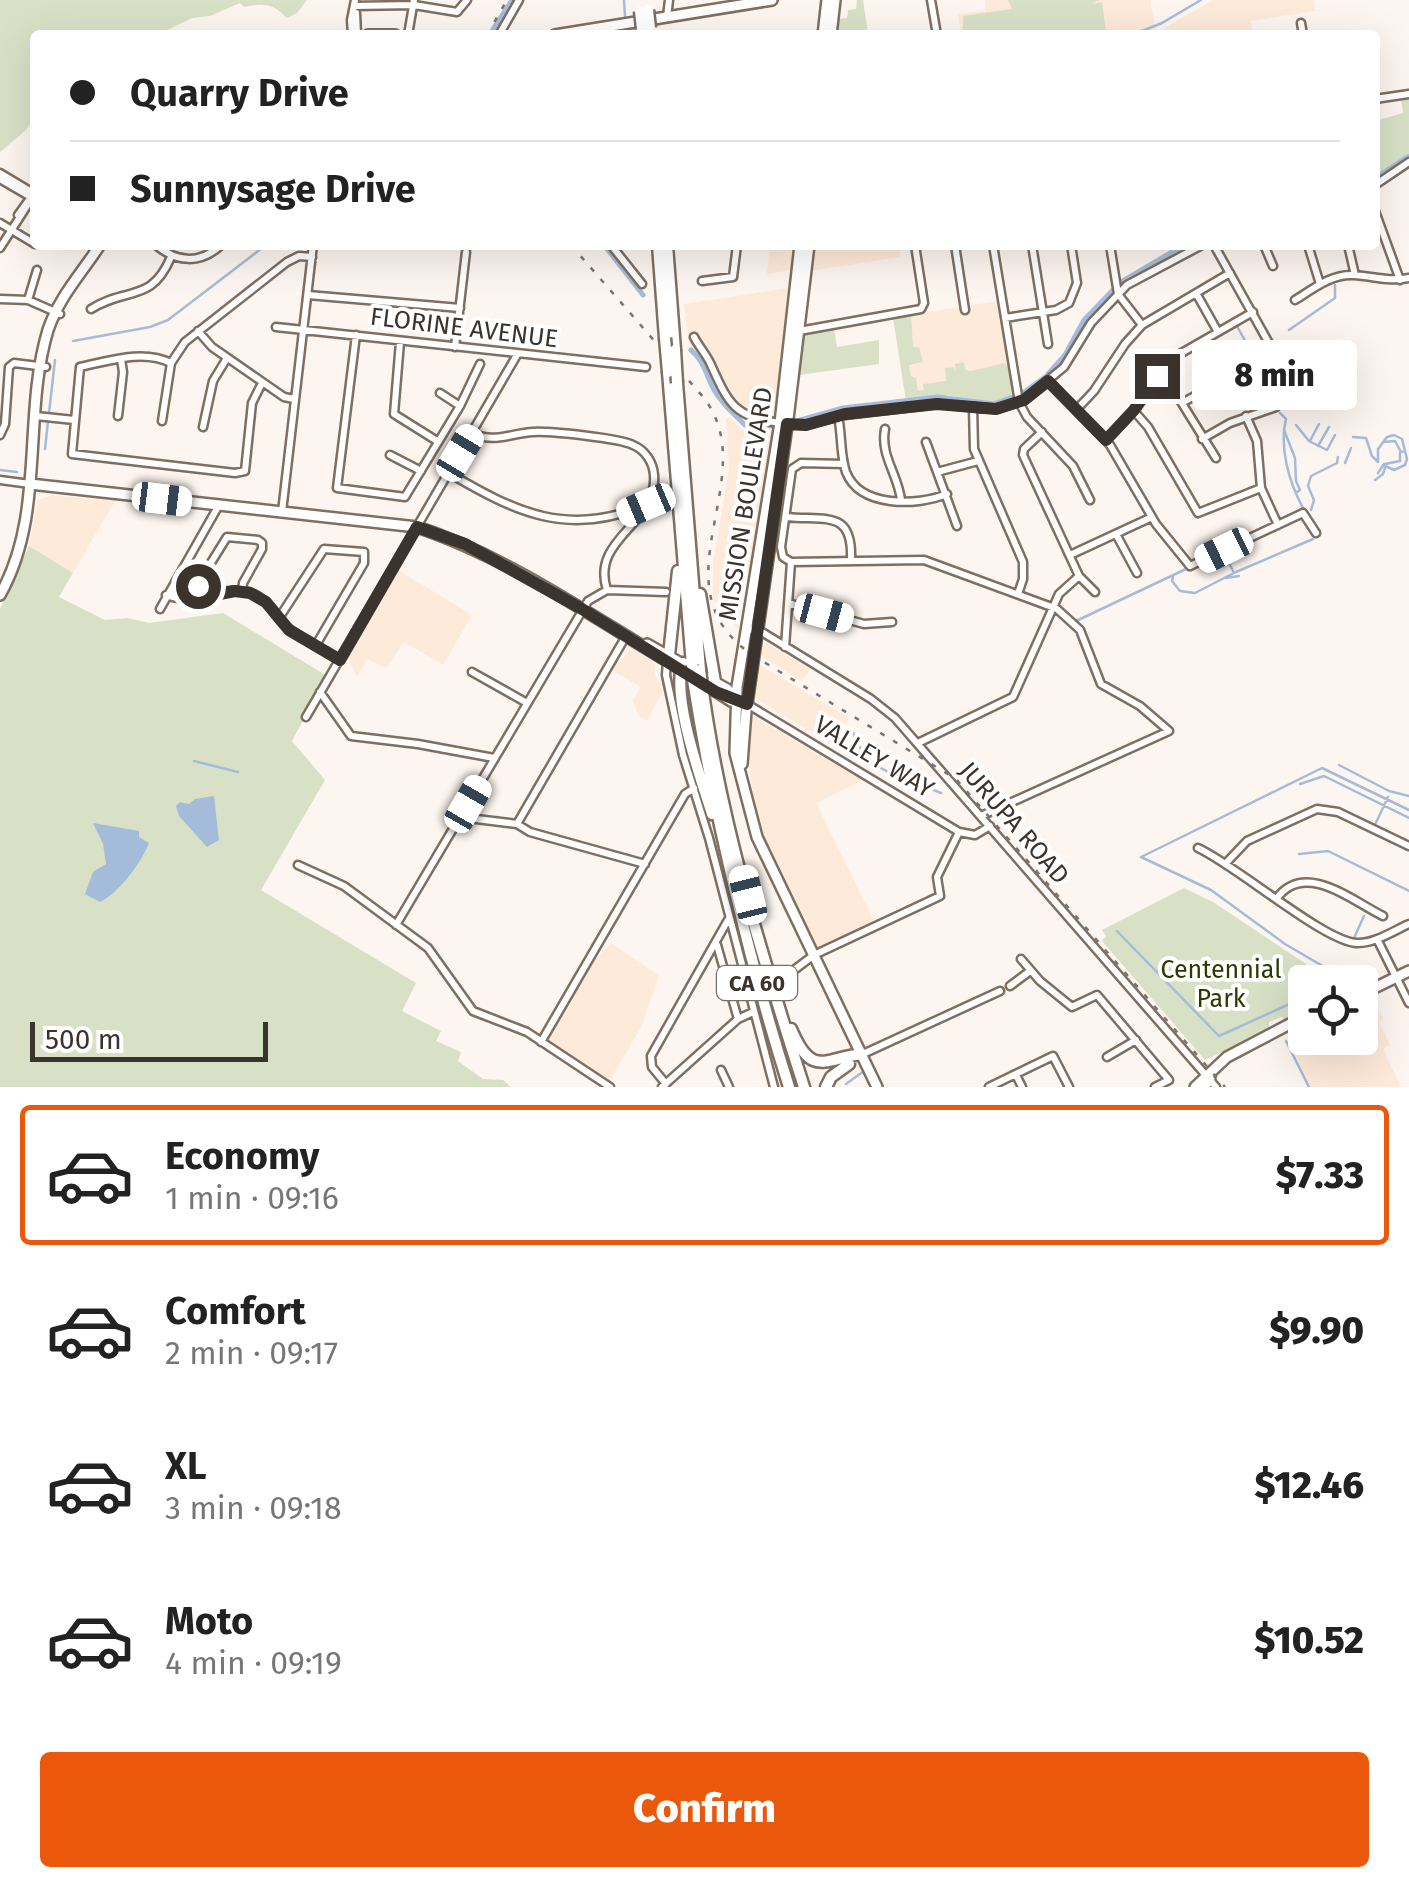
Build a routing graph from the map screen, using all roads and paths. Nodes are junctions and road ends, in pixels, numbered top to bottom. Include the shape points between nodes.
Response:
1 (467, 0) edge
2 (519, 0) edge
3 (669, 0) edge
4 (772, 0) edge
5 (827, 0) edge
6 (834, 0) edge
7 (931, 0) edge
8 (355, 3) edge
9 (414, 3) edge
10 (644, 5) edge
11 (667, 17) junction
12 (1301, 24) dead end
13 (355, 30) edge
14 (411, 30) edge
15 (501, 30) edge
16 (618, 30) edge
17 (646, 30) edge
18 (824, 30) edge
19 (831, 30) edge
20 (936, 30) edge
21 (1302, 30) edge
22 (1409, 94) edge
23 (1380, 98) edge
24 (1409, 162) edge
25 (0, 176) edge
26 (1380, 182) edge
27 (30, 194) edge
28 (30, 202) edge
29 (1380, 222) edge
30 (0, 223) edge
31 (12, 230) junction
32 (30, 241) edge
33 (0, 248) edge
34 (100, 250) edge
35 (162, 250) edge
36 (213, 250) edge
37 (313, 250) edge
38 (615, 250) edge
39 (658, 250) edge
40 (667, 250) edge
41 (736, 250) edge
42 (800, 250) edge
43 (808, 250) edge
44 (916, 250) edge
45 (956, 250) edge
46 (994, 250) edge
47 (1033, 250) edge
48 (1072, 250) edge
49 (1111, 250) edge
50 (1192, 250) edge
51 (1217, 250) edge
52 (1266, 250) edge
53 (1310, 250) edge
54 (1349, 250) edge
55 (466, 252) dead end
56 (312, 256) junction
57 (171, 257) junction
58 (1273, 266) dead end
59 (37, 270) dead end
60 (1230, 273) junction
61 (1355, 275) junction
62 (1405, 279) edge
63 (702, 281) dead end
64 (642, 284) dead end
65 (1320, 284) junction
66 (1196, 292) junction
67 (1118, 294) junction
68 (308, 296) junction
69 (0, 299) edge
70 (28, 300) junction
71 (1295, 300) dead end
72 (91, 308) dead end
73 (460, 308) junction
74 (965, 310) dead end
75 (1043, 312) junction
76 (1253, 312) junction
77 (58, 313) junction
78 (1005, 318) junction
79 (1142, 325) junction
80 (276, 327) dead end
81 (304, 330) junction
82 (799, 331) junction
83 (198, 332) junction
84 (1218, 332) junction
85 (356, 334) junction
86 (694, 338) dead end
87 (400, 342) junction
88 (1048, 344) dead end
89 (1270, 345) dead end
90 (455, 346) junction
91 (517, 355) junction
92 (227, 358) junction
93 (121, 359) junction
94 (171, 363) junction
95 (480, 364) dead end
96 (44, 367) junction
97 (646, 367) dead end
98 (1248, 370) dead end
99 (1157, 376) junction
100 (1048, 381) junction
101 (262, 382) junction
102 (440, 393) dead end
103 (294, 399) junction
104 (1019, 402) junction
105 (1182, 403) junction
106 (460, 406) junction
107 (1276, 406) dead end
108 (973, 407) junction
109 (1076, 410) junction
110 (1134, 410) junction
111 (38, 416) junction
112 (118, 416) dead end
113 (838, 416) junction
114 (1246, 416) junction
115 (74, 420) junction
116 (162, 421) dead end
117 (784, 424) junction
118 (203, 427) dead end
119 (885, 429) dead end
120 (1042, 432) junction
121 (472, 434) junction
122 (0, 435) edge
123 (1202, 439) junction
124 (1106, 440) junction
125 (438, 442) junction
126 (926, 442) dead end
127 (390, 455) dead end
128 (1216, 458) dead end
129 (978, 461) junction
130 (844, 464) junction
131 (421, 471) junction
132 (937, 472) junction
133 (449, 473) junction
134 (0, 480) edge
135 (30, 484) junction
136 (52, 486) junction
137 (1261, 488) junction
138 (947, 494) junction
139 (901, 500) junction
140 (1090, 500) dead end
141 (646, 505) junction
142 (28, 506) junction
143 (219, 506) junction
144 (683, 511) junction
145 (282, 512) junction
146 (786, 516) junction
147 (1152, 517) junction
148 (1278, 525) junction
149 (957, 526) dead end
150 (417, 527) junction
151 (1316, 533) dead end
152 (1116, 534) junction
153 (1070, 556) junction
154 (851, 560) junction
155 (791, 562) junction
156 (1137, 573) dead end
157 (1079, 576) junction
158 (607, 590) junction
159 (242, 591) junction
160 (666, 592) dead end
161 (1096, 592) dead end
162 (0, 594) edge
163 (166, 594) junction
164 (1018, 594) junction
165 (199, 598) junction
166 (788, 603) junction
167 (1053, 608) junction
168 (160, 609) dead end
169 (582, 609) junction
170 (279, 618) junction
171 (892, 622) dead end
172 (752, 630) junction
173 (626, 636) junction
174 (316, 645) junction
175 (785, 648) junction
176 (668, 658) junction
177 (340, 660) junction
178 (472, 672) dead end
179 (692, 672) junction
180 (715, 682) junction
181 (320, 692) junction
182 (742, 702) junction
183 (527, 703) junction
184 (306, 717) dead end
185 (918, 743) junction
186 (494, 758) junction
187 (694, 788) junction
188 (981, 816) junction
189 (460, 817) junction
190 (517, 824) junction
191 (990, 826) junction
192 (959, 832) junction
193 (1409, 846) edge
194 (1198, 848) dead end
195 (1227, 862) junction
196 (644, 864) junction
197 (298, 865) dead end
198 (1277, 898) junction
199 (1383, 916) dead end
200 (729, 919) junction
201 (1409, 924) edge
202 (396, 926) junction
203 (1377, 939) junction
204 (716, 944) junction
205 (814, 955) junction
206 (1022, 959) dead end
207 (1030, 971) junction
208 (1409, 971) edge
209 (1394, 974) junction
210 (786, 976) dead end
211 (1378, 984) edge
212 (1010, 986) dead end
213 (1000, 991) dead end
214 (774, 994) junction
215 (1409, 1001) edge
216 (753, 1012) junction
217 (738, 1020) junction
218 (1288, 1025) edge
219 (1136, 1040) junction
220 (541, 1042) junction
221 (862, 1054) junction
222 (1108, 1057) dead end
223 (721, 1070) dead end
224 (1016, 1075) junction
225 (1206, 1083) edge
226 (664, 1085) edge
227 (610, 1087) edge
228 (729, 1087) edge
229 (774, 1087) edge
230 (788, 1087) edge
231 (804, 1087) edge
232 (826, 1087) edge
233 (878, 1087) edge
234 (989, 1087) edge
235 (1022, 1087) edge
236 (1069, 1087) edge
237 (1155, 1087) edge

1 - 9 street via 457,12
2 - 15 street
3 - 11 street
4 - 11 main road
5 - 18 main road
6 - 19 main road
7 - 20 street
8 - 9 street
8 - 13 street
9 - 14 street
10 - 17 highway, bridge
11 - 16 main road
12 - 21 street
22 - 23 street
24 - 26 street
25 - 27 street
28 - 31 street
29 - 62 street
30 - 31 street
31 - 32 street
31 - 33 street
34 - 77 main road
35 - 57 street
36 - 57 street via 204,258
37 - 56 street
38 - 64 street
39 - 144 highway, CA 60, bridge
40 - 144 highway, CA 60, bridge
41 - 63 street via 733,276
42 - 117 main road, MISSION BOULEVARD
43 - 82 main road, MISSION BOULEVARD
44 - 82 street via 921,308
45 - 74 street
46 - 78 street
47 - 75 street
48 - 75 street via 1076,291 1065,306
49 - 67 street
50 - 67 street
51 - 60 street
52 - 58 street
53 - 65 street
54 - 61 street
55 - 73 street
56 - 68 street
56 - 83 street via 287,262
57 - 72 street via 154,285
59 - 70 street
60 - 66 street
60 - 76 street
61 - 62 street
61 - 65 street
65 - 71 street
66 - 79 street
66 - 84 street
67 - 79 street
67 - 100 street
68 - 73 street
68 - 81 street
69 - 70 street
70 - 77 street
73 - 90 street
75 - 78 street
75 - 88 street
76 - 84 street
76 - 89 street
77 - 96 main road
78 - 104 street
79 - 109 street
80 - 81 street, FLORINE AVENUE
81 - 85 street, FLORINE AVENUE
81 - 103 street
82 - 117 main road, MISSION BOULEVARD
83 - 92 street
83 - 94 street
84 - 99 street via 1178,354
85 - 87 street, FLORINE AVENUE
85 - 131 street via 337,488 405,498
86 - 117 street via 742,413
87 - 90 street, FLORINE AVENUE
87 - 125 street via 394,414
90 - 91 street, FLORINE AVENUE
91 - 97 street, FLORINE AVENUE
91 - 121 street
92 - 101 street
92 - 118 street via 213,381
93 - 94 street via 140,355
93 - 112 street
93 - 115 street via 80,367
94 - 116 street
95 - 106 street
96 - 111 main road
96 - 122 street via 8,367
98 - 105 street
99 - 105 street
99 - 110 street
100 - 104 street
100 - 109 street
101 - 103 street
101 - 115 street via 252,403 244,472 72,454
102 - 106 street
103 - 145 street
104 - 108 street
104 - 120 street
105 - 123 street
106 - 125 street
107 - 114 street
108 - 113 street via 937,404
108 - 129 street
109 - 124 street
110 - 124 street
110 - 137 street via 1198,513
111 - 115 street
111 - 135 main road
113 - 117 street
113 - 130 street
114 - 123 street
114 - 137 street via 1257,441
117 - 172 main road, MISSION BOULEVARD
119 - 139 street via 884,451
120 - 140 street via 1073,466
120 - 153 street via 1022,452
121 - 133 street
121 - 141 street via 494,439 544,432 628,443 652,464 654,488
123 - 128 street
124 - 147 street
125 - 131 street
126 - 132 street
127 - 131 street
129 - 132 street
129 - 164 street via 1021,556
130 - 139 street via 866,495
130 - 146 street via 795,465
132 - 138 street
133 - 141 street via 542,517 606,518
133 - 150 street
134 - 135 street
135 - 136 main road, VALLEY WAY
135 - 142 main road
136 - 142 main road
136 - 143 main road, VALLEY WAY
137 - 148 street
138 - 139 street
138 - 149 street
141 - 158 street via 605,558
142 - 162 main road
143 - 145 main road, VALLEY WAY
143 - 163 street
144 - 176 highway
144 - 179 highway, CA 60
144 - 180 highway
145 - 150 main road, VALLEY WAY
146 - 154 street via 843,525 852,538
146 - 155 street via 781,551
147 - 148 street via 1190,566
147 - 152 street
148 - 151 street via 1304,514
150 - 169 main road, VALLEY WAY via 465,544
150 - 177 street
152 - 153 street
152 - 156 street
153 - 157 street
154 - 155 street
154 - 164 street via 924,560
155 - 166 street
157 - 161 street
157 - 167 street
158 - 160 street
158 - 169 street
159 - 165 street
159 - 165 street via 262,543 227,537 200,582
159 - 170 street via 266,602
163 - 165 street
163 - 168 street
164 - 167 street
166 - 171 street via 864,624
166 - 175 street
167 - 185 street via 1013,697
167 - 188 street via 1080,630 1101,684 1169,731
169 - 173 main road, VALLEY WAY
169 - 183 street
170 - 174 street
170 - 174 street via 324,549 362,550 364,563
172 - 175 street, JURUPA ROAD
172 - 182 main road, MISSION BOULEVARD
173 - 176 main road, VALLEY WAY
173 - 190 street
174 - 177 street
175 - 185 street, JURUPA ROAD via 879,704
176 - 179 main road, VALLEY WAY
176 - 187 street via 678,735
177 - 181 street
178 - 183 street
179 - 180 main road, VALLEY WAY
179 - 182 main road, VALLEY WAY
179 - 214 highway, CA 60
179 - 230 highway, CA 60 via 706,764 760,998
180 - 182 main road, VALLEY WAY
181 - 184 street
181 - 186 street via 351,736
182 - 192 street, VALLEY WAY
182 - 205 main road, MISSION BOULEVARD via 735,753 745,797
183 - 186 street
185 - 188 street, JURUPA ROAD
186 - 189 street
187 - 196 street
187 - 200 street
188 - 191 street, JURUPA ROAD
189 - 190 street
189 - 202 street
190 - 196 street
191 - 192 street via 975,835
191 - 225 street, JURUPA ROAD
192 - 205 street via 938,877 940,896
193 - 195 street via 1338,812 1317,809 1247,841
194 - 195 street
195 - 198 street
196 - 220 street
197 - 202 street via 341,884
198 - 199 street via 1308,880
198 - 203 street via 1344,941
200 - 204 street
200 - 216 street
201 - 203 street
202 - 220 street via 435,956 473,1011
203 - 209 street
204 - 217 street
204 - 226 street via 650,1056
205 - 210 street
205 - 221 main road, MISSION BOULEVARD
206 - 207 street
207 - 212 street
207 - 219 street via 1072,1006 1097,995
208 - 209 main road
209 - 211 main road
209 - 215 street
213 - 221 street
214 - 221 highway via 811,1058 832,1062
214 - 231 highway, CA 60
216 - 217 street
216 - 229 street
217 - 226 street
218 - 225 main road via 1227,1058
219 - 222 street
219 - 237 street via 1168,1080
220 - 227 street
221 - 232 highway
221 - 233 main road, MISSION BOULEVARD
223 - 228 street
224 - 234 street
224 - 235 street
224 - 236 street via 1054,1056

